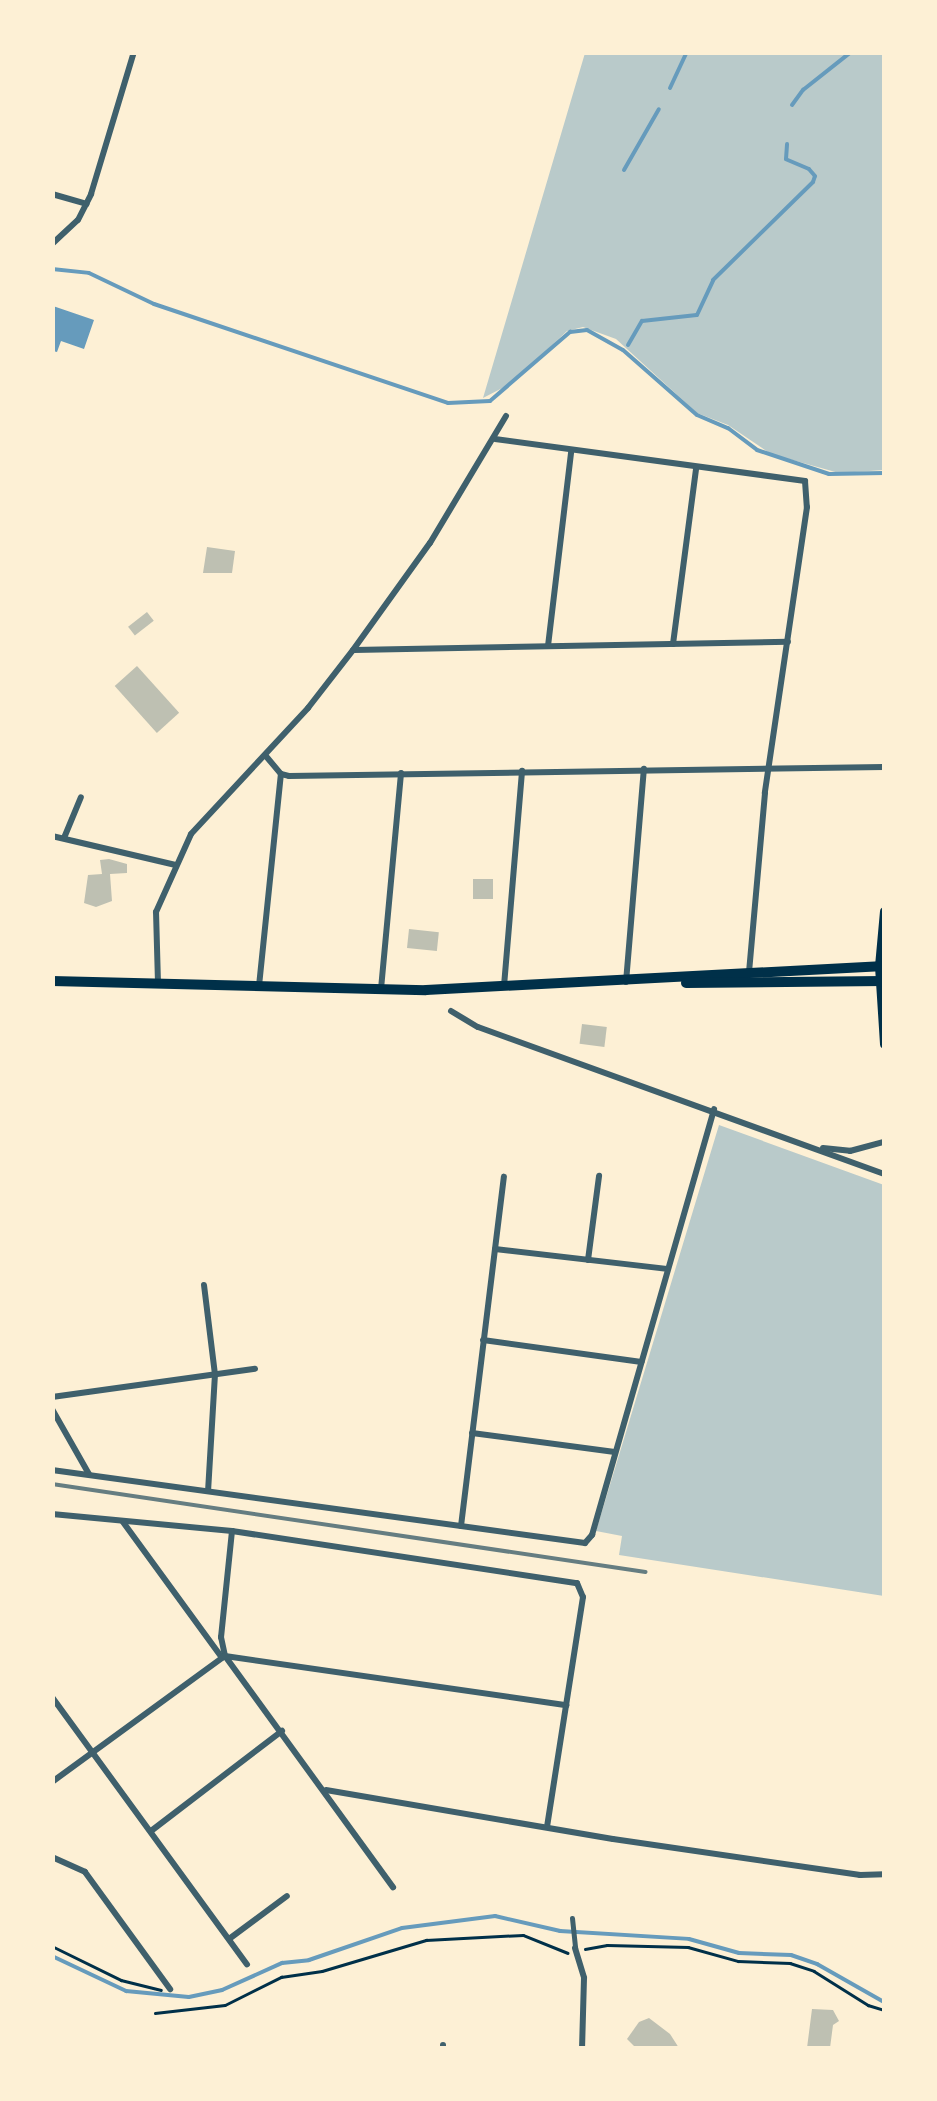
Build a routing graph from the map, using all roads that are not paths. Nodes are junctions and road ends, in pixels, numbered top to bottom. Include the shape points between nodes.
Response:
1 (134, 52) edge
2 (52, 194) edge
3 (86, 204) junction
4 (52, 244) edge
5 (506, 416) dead end
6 (495, 439) junction
7 (571, 452) junction
8 (696, 468) junction
9 (788, 642) junction
10 (673, 644) junction
11 (548, 646) junction
12 (354, 650) junction
13 (265, 756) junction
14 (884, 767) edge
15 (768, 768) junction
16 (644, 769) junction
17 (522, 771) junction
18 (401, 773) junction
19 (281, 774) junction
20 (80, 797) dead end
21 (52, 836) edge
22 (64, 838) junction
23 (176, 865) junction
24 (884, 911) edge
25 (882, 966) edge
26 (749, 974) junction
27 (52, 981) edge
28 (882, 981) edge
29 (650, 982) junction
30 (626, 983) junction
31 (158, 984) junction
32 (504, 987) junction
33 (259, 988) junction
34 (381, 990) junction
35 (451, 1011) dead end
36 (884, 1044) edge
37 (714, 1110) junction
38 (884, 1142) edge
39 (822, 1148) junction
40 (884, 1174) edge
41 (599, 1176) dead end
42 (504, 1177) dead end
43 (495, 1249) junction
44 (588, 1260) junction
45 (667, 1269) junction
46 (204, 1285) dead end
47 (484, 1340) junction
48 (642, 1362) junction
49 (256, 1369) dead end
50 (215, 1374) junction
51 (52, 1397) edge
52 (52, 1409) edge
53 (472, 1433) junction
54 (615, 1452) junction
55 (52, 1470) edge
56 (90, 1474) junction
57 (208, 1492) junction
58 (52, 1514) edge
59 (122, 1521) junction
60 (461, 1526) junction
61 (232, 1531) junction
62 (223, 1657) junction
63 (52, 1697) edge
64 (566, 1705) junction
65 (282, 1731) junction
66 (94, 1753) junction
67 (52, 1782) edge
68 (326, 1790) junction
69 (547, 1826) junction
70 (151, 1831) junction
71 (52, 1857) edge
72 (884, 1874) edge
73 (393, 1887) dead end
74 (287, 1896) dead end
75 (572, 1918) dead end
76 (229, 1939) junction
77 (575, 1948) joint
78 (247, 1964) dead end
79 (170, 1989) dead end
80 (582, 2048) edge

1 - 3 street
2 - 3 street
3 - 4 street
5 - 6 street
6 - 7 street
6 - 12 street
7 - 8 street
7 - 11 street
8 - 9 street via 805,481
8 - 10 street
9 - 10 street
9 - 15 street
10 - 11 street
11 - 12 street
12 - 13 street
13 - 19 street
13 - 23 street via 191,834
14 - 15 street
15 - 16 street
15 - 26 street
16 - 17 street
16 - 30 street
17 - 18 street
17 - 32 street
18 - 19 street
18 - 34 street
19 - 33 street
20 - 22 street
21 - 22 street
22 - 23 street
23 - 31 street via 155,919
24 - 25 main road
25 - 26 main road
25 - 28 main road
26 - 29 main road
27 - 31 main road
28 - 29 main road
28 - 36 main road
29 - 30 main road
30 - 32 main road
31 - 33 main road
32 - 34 main road
33 - 34 main road
35 - 37 street via 478,1027
37 - 39 street
37 - 45 street
38 - 39 street via 850,1151
39 - 40 street
41 - 44 street
42 - 43 street
43 - 44 street
43 - 47 street
44 - 45 street
45 - 48 street
46 - 50 street
47 - 48 street
47 - 53 street
48 - 54 street
49 - 50 street
50 - 51 street
50 - 57 street
52 - 56 street
53 - 54 street
53 - 60 street
54 - 60 street via 586,1543
55 - 56 street
56 - 57 street
57 - 60 street
58 - 59 street
59 - 61 street
59 - 62 street
61 - 62 street
61 - 64 street via 580,1585
62 - 64 street
62 - 65 street
62 - 66 street
63 - 66 street
64 - 69 street
65 - 68 street
65 - 70 street
66 - 67 street
66 - 70 street
68 - 69 street
68 - 73 street
69 - 72 street
70 - 76 street
71 - 79 street via 85,1872
74 - 76 street
75 - 77 street
76 - 78 street
77 - 80 street via 581,1961

